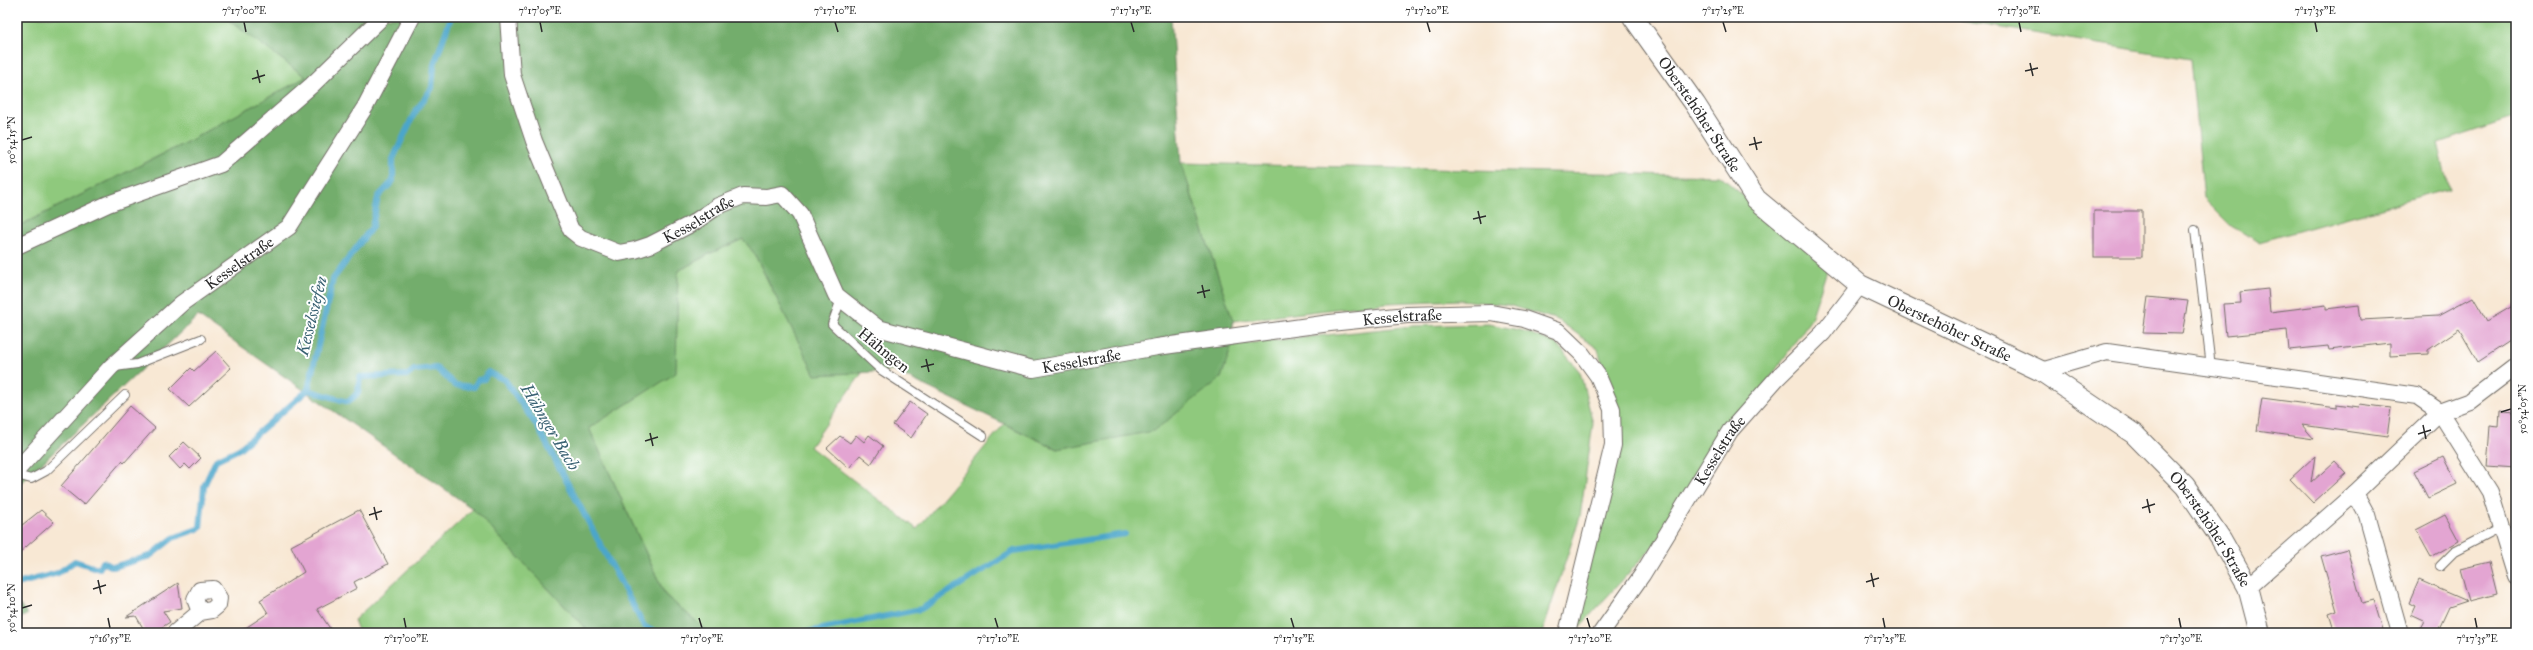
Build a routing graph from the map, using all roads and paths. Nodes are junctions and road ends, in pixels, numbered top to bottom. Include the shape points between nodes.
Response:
1 (382, 17) edge
2 (412, 17) edge
3 (508, 17) edge
4 (1634, 17) edge
5 (2195, 230) dead end
6 (17, 246) edge
7 (1860, 285) junction
8 (841, 299) junction
9 (201, 339) dead end
10 (2516, 366) edge
11 (111, 367) junction
12 (2211, 367) junction
13 (2041, 371) junction
14 (125, 395) dead end
15 (2440, 412) junction
16 (983, 436) dead end
17 (17, 470) edge
18 (17, 475) edge
19 (2355, 493) junction
20 (2502, 527) junction
21 (2512, 547) edge
22 (2440, 566) dead end
23 (2516, 577) edge
24 (2248, 587) junction
25 (200, 612) dead end
26 (175, 633) edge
27 (1567, 633) edge
28 (1601, 633) edge
29 (2260, 633) edge
30 (2400, 633) edge

1 - 6 street via 312,86 221,164 108,204
2 - 11 street, Kesselstraße via 365,107 289,228 182,303
3 - 8 street, Kesselstraße via 512,75 534,141 571,230 592,244 619,253 650,246 718,206 743,196 766,197 782,194 800,214 822,268 836,295
4 - 7 street, Oberstehöher Straße via 1695,104 1756,199
5 - 12 lane
7 - 13 street, Oberstehöher Straße
7 - 28 street, Kesselstraße via 1822,333 1777,378 1730,431 1642,575
8 - 16 lane, Hähngen via 832,324 881,370
8 - 27 street, Kesselstraße via 878,328 1033,369 1157,347 1407,315 1491,313 1524,319 1558,331 1582,354 1598,376 1612,409 1613,445
9 - 11 lane via 137,364
10 - 15 street via 2470,401
11 - 17 street, Kesselstraße
12 - 13 street via 2107,352
12 - 15 street via 2417,396
13 - 24 street, Oberstehöher Straße via 2134,434 2185,486
14 - 18 lane via 46,471 31,479
15 - 19 street
15 - 20 street via 2490,492
19 - 24 street
19 - 30 street via 2367,515
20 - 21 street
20 - 22 lane via 2454,552
21 - 23 street
24 - 29 street, Oberstehöher Straße
25 - 26 street

